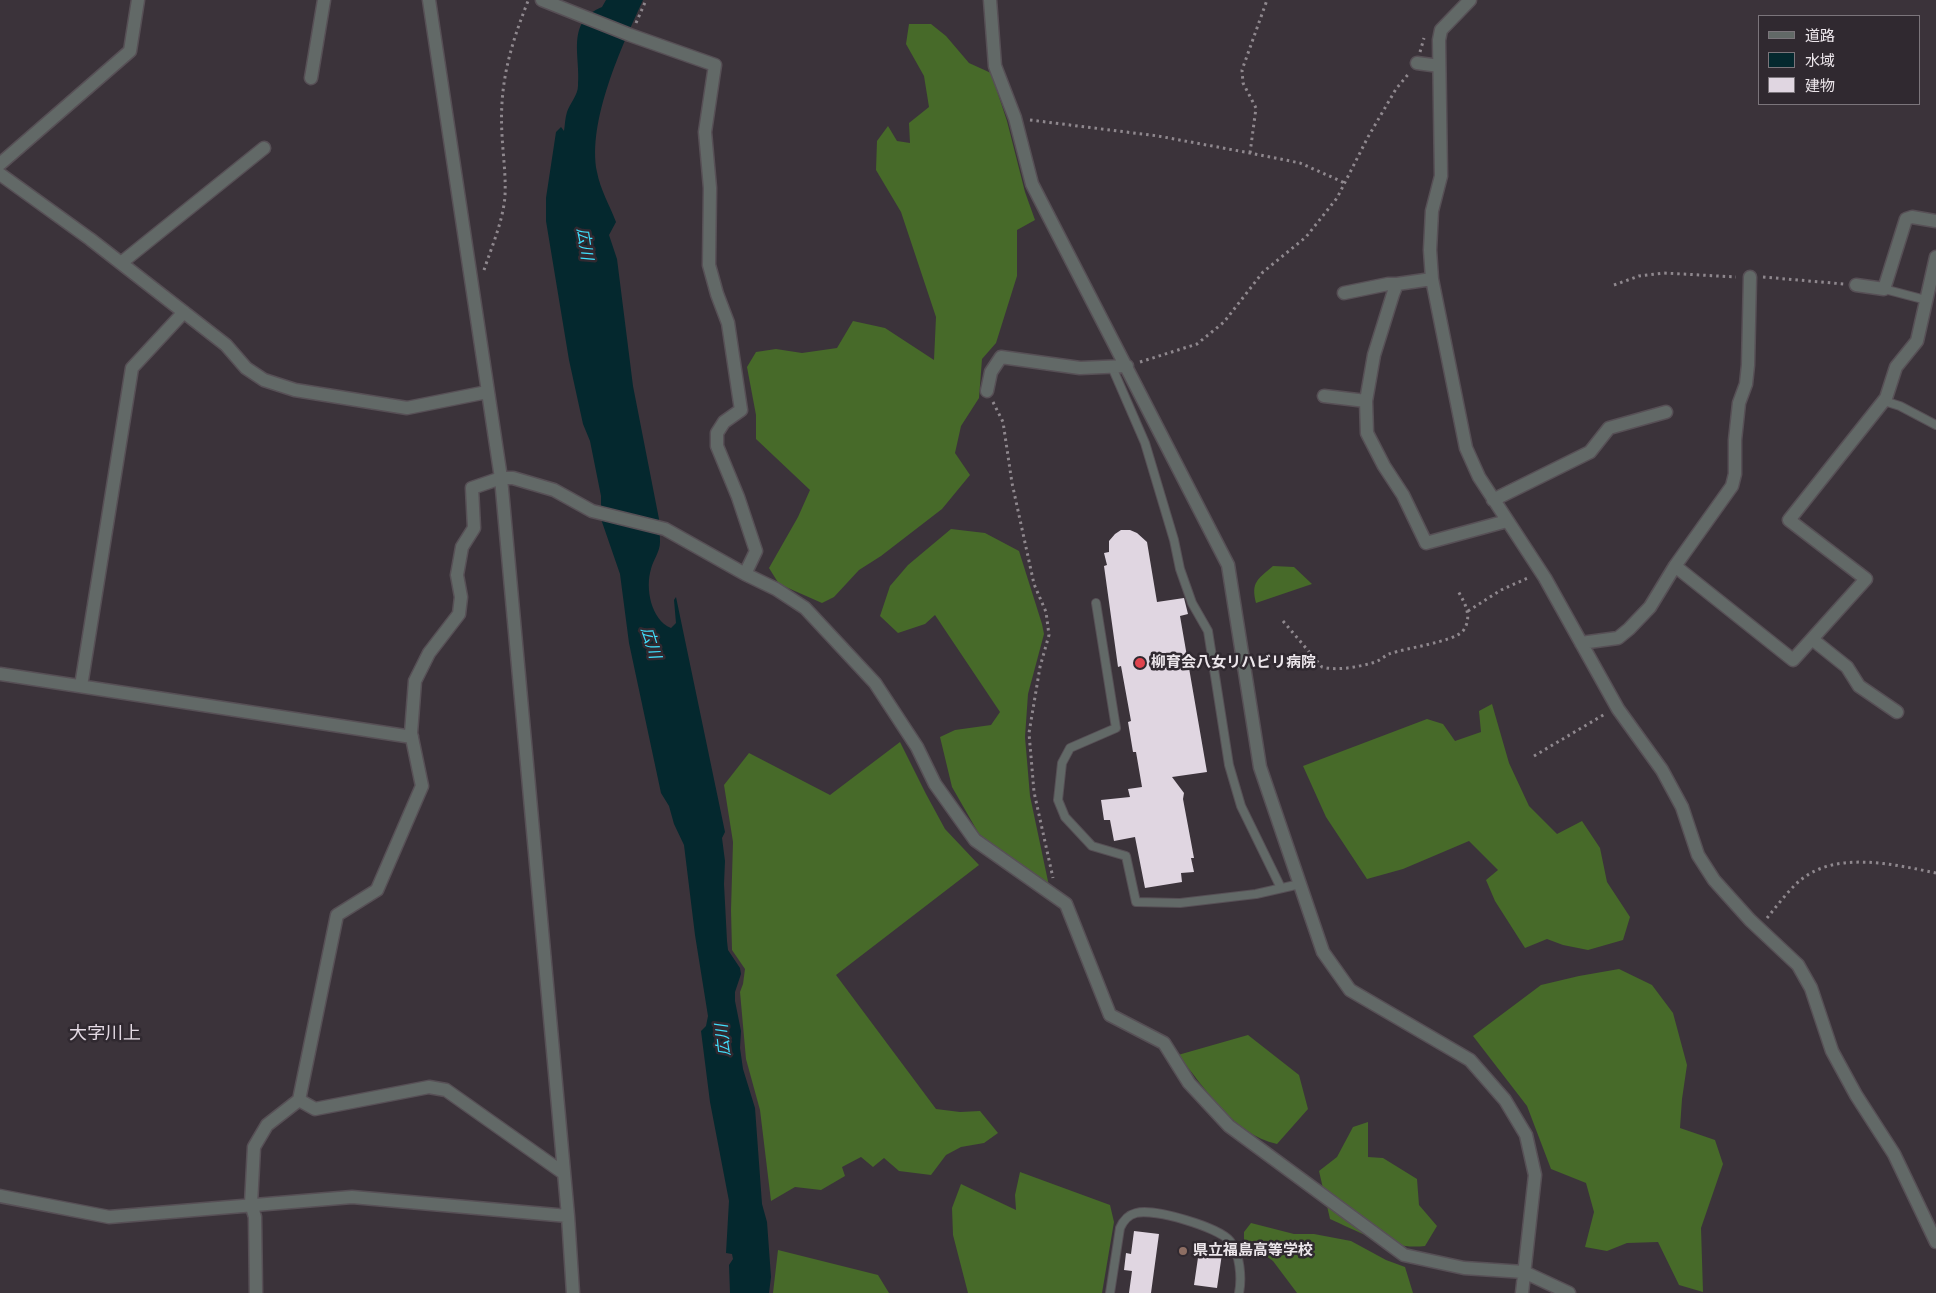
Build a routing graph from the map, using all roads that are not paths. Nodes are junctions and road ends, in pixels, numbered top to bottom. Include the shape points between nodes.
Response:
1 (138, 0) edge
2 (324, 0) edge
3 (429, 0) edge
4 (542, 0) edge
5 (990, 0) edge
6 (1470, 0) edge
7 (1418, 63) road end
8 (1439, 66) junction
9 (311, 78) dead end
10 (264, 148) dead end
11 (0, 164) edge
12 (0, 174) edge
13 (1936, 221) edge
14 (1936, 257) edge
15 (120, 262) junction
16 (1750, 277) dead end
17 (1432, 279) junction
18 (1397, 284) junction
19 (1856, 285) dead end
20 (1884, 289) junction
21 (1344, 293) dead end
22 (1926, 300) junction
23 (184, 312) junction
24 (1126, 366) junction
25 (1112, 367) junction
26 (987, 391) road end
27 (487, 392) junction
28 (1324, 396) dead end
29 (1884, 401) junction
30 (1366, 402) junction
31 (1666, 412) dead end
32 (1936, 425) edge
33 (501, 478) junction
34 (1494, 500) junction
35 (1507, 521) junction
36 (1675, 566) junction
37 (745, 574) junction
38 (1096, 603) dead end
39 (1812, 639) junction
40 (1581, 643) junction
41 (0, 674) edge
42 (81, 686) junction
43 (1898, 712) dead end
44 (412, 738) junction
45 (1300, 884) junction
46 (1281, 888) junction
47 (299, 1100) junction
48 (562, 1172) junction
49 (0, 1196) edge
50 (251, 1204) junction
51 (568, 1216) junction
52 (1936, 1242) edge
53 (1524, 1272) junction
54 (256, 1293) edge
55 (573, 1293) edge
56 (1110, 1293) edge
57 (1239, 1293) edge
58 (1522, 1293) edge
59 (1570, 1293) edge

1 - 11 street via 130,51
2 - 9 street
3 - 27 street
4 - 37 street via 715,65 705,132 710,188 709,265 728,323 741,410 724,422 717,433 717,446 756,551
5 - 24 street via 995,66 1015,118 1032,184
6 - 8 street via 1441,30
7 - 8 street
8 - 17 street via 1441,176 1432,211
10 - 15 street
12 - 15 street
13 - 20 street via 1906,219
14 - 22 street
15 - 23 street
16 - 36 street via 1748,365 1739,404 1732,486
17 - 18 street
17 - 34 street via 1466,448
18 - 21 street
18 - 30 street via 1374,355
19 - 20 street
20 - 22 lane
22 - 29 street via 1917,341 1896,367
23 - 27 street via 226,345 246,368 264,380 295,390 407,408
23 - 42 street via 132,368
24 - 25 street
24 - 45 street via 1228,565 1260,767
25 - 26 street via 1080,368 1001,356 991,372
25 - 46 lane via 1145,443 1192,603 1208,631 1229,766 1241,806
27 - 33 street
28 - 30 street
29 - 32 lane
29 - 39 street via 1789,520 1866,580
30 - 35 street via 1367,433 1426,543
31 - 34 street via 1609,428 1590,452
33 - 37 street via 513,478 554,490 592,511 665,529
33 - 44 street via 472,488 474,528 462,547 457,575 459,614 429,653 415,681
33 - 48 street
34 - 35 street
35 - 40 street
36 - 39 street via 1793,660
36 - 40 street via 1650,607 1618,638
37 - 53 street via 805,608 875,683 917,747 934,784 975,840 1066,904 1110,1015 1164,1043 1189,1082 1229,1126 1404,1255 1464,1268
38 - 46 lane via 1116,728 1070,748 1062,763 1058,800 1065,817 1092,846 1126,856 1136,902 1180,903
39 - 43 street via 1847,667 1859,686
40 - 52 street via 1616,706 1662,770 1682,807 1698,855 1714,880 1798,965 1832,1051 1894,1154
41 - 42 street
42 - 44 street
44 - 47 street via 422,786 377,890 337,915
45 - 46 lane
45 - 53 street via 1323,952 1350,990 1470,1060 1510,1107 1526,1135 1535,1175
47 - 48 street via 315,1109 429,1087 446,1090
47 - 50 street via 268,1125 254,1147
48 - 51 street
49 - 50 street via 109,1217
50 - 51 street via 352,1197
50 - 54 street via 255,1217
51 - 55 street
53 - 58 street
53 - 59 street
56 - 57 lane via 1120,1228 1129,1217 1144,1212 1159,1213 1215,1230 1229,1240 1236,1249

